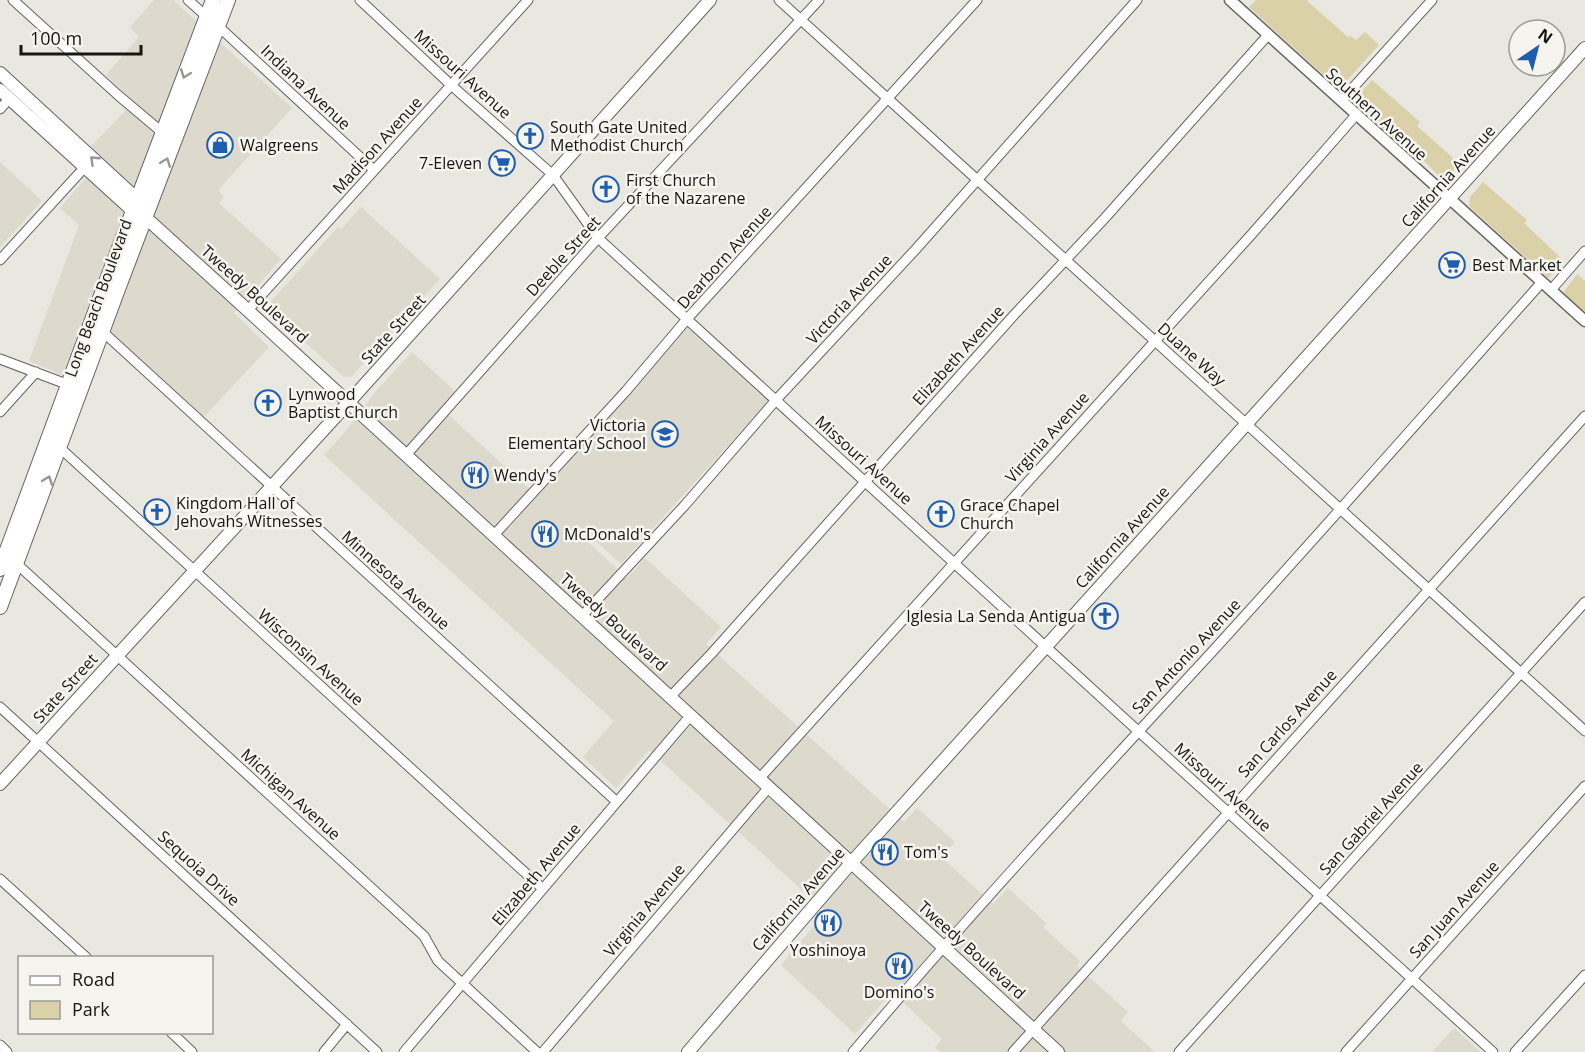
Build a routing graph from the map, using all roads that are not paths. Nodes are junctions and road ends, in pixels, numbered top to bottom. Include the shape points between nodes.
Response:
1 (13, 0) edge
2 (188, 0) edge
3 (213, 0) edge
4 (228, 0) edge
5 (360, 0) edge
6 (528, 0) edge
7 (711, 0) edge
8 (779, 0) edge
9 (819, 0) edge
10 (976, 0) edge
11 (1137, 0) edge
12 (1432, 0) edge
13 (1237, 2) edge
14 (207, 16) junction
15 (801, 20) junction
16 (218, 26) junction
17 (1268, 35) junction
18 (1585, 48) edge
19 (0, 73) edge
20 (451, 85) junction
21 (5, 95) edge
22 (887, 98) junction
23 (1341, 100) junction
24 (0, 110) edge
25 (1356, 115) junction
26 (163, 133) junction
27 (84, 168) junction
28 (374, 170) junction
29 (553, 175) junction
30 (978, 180) junction
31 (1449, 199) junction
32 (139, 209) junction
33 (598, 238) junction
34 (1585, 251) edge
35 (1065, 259) junction
36 (0, 260) edge
37 (1542, 282) junction
38 (1551, 290) junction
39 (248, 310) junction
40 (687, 319) junction
41 (1585, 321) edge
42 (102, 331) junction
43 (1155, 340) junction
44 (0, 359) edge
45 (36, 372) junction
46 (69, 385) junction
47 (776, 400) junction
48 (349, 402) junction
49 (62, 403) junction
50 (0, 412) edge
51 (1585, 416) edge
52 (1247, 424) junction
53 (59, 447) junction
54 (406, 454) junction
55 (866, 482) junction
56 (272, 486) junction
57 (1340, 509) junction
58 (494, 535) junction
59 (955, 562) junction
60 (17, 564) junction
61 (0, 569) edge
62 (195, 571) junction
63 (1429, 590) junction
64 (1585, 602) edge
65 (0, 608) edge
66 (582, 616) junction
67 (1046, 646) junction
68 (117, 656) junction
69 (1521, 673) junction
70 (671, 696) junction
71 (0, 707) edge
72 (691, 715) junction
73 (1137, 730) junction
74 (1585, 731) edge
75 (39, 742) junction
76 (764, 783) junction
77 (0, 784) edge
78 (1585, 786) edge
79 (617, 802) junction
80 (1228, 811) junction
81 (851, 863) junction
82 (0, 879) edge
83 (543, 889) junction
84 (1321, 896) junction
85 (943, 946) junction
86 (86, 956) edge
87 (1585, 975) edge
88 (1412, 979) junction
89 (462, 984) junction
90 (347, 1024) junction
91 (1033, 1028) junction
92 (173, 1034) edge
93 (0, 1045) edge
94 (7, 1052) edge
95 (192, 1052) edge
96 (324, 1052) edge
97 (377, 1052) edge
98 (404, 1052) edge
99 (537, 1052) edge
100 (543, 1052) edge
101 (688, 1052) edge
102 (853, 1052) edge
103 (1013, 1052) edge
104 (1059, 1052) edge
105 (1179, 1052) edge
106 (1346, 1052) edge
107 (1493, 1052) edge
108 (1515, 1052) edge

1 - 26 street
2 - 14 street
3 - 14 main road, Long Beach Boulevard
4 - 16 main road, Long Beach Boulevard
5 - 20 street, Missouri Avenue
6 - 20 street, Madison Avenue
7 - 29 main road, State Street
8 - 15 street, Duane Way
9 - 15 street, Deeble Street
10 - 22 street, Dearborn Avenue
11 - 30 street, Victoria Avenue
12 - 23 street
13 - 17 street, Southern Avenue
14 -> 26 main road, Long Beach Boulevard
15 - 22 street, Duane Way
15 - 33 street, Deeble Street
16 - 28 street, Indiana Avenue
32 -> 16 main road, Long Beach Boulevard
17 - 23 street, Southern Avenue
17 - 35 street, Elizabeth Avenue
18 - 31 main road, California Avenue
32 -> 19 main road, Tweedy Boulevard
20 - 28 street, Madison Avenue
20 - 29 street, Missouri Avenue
21 - 24 street
21 - 27 main road, Tweedy Boulevard
22 - 30 street, Duane Way
22 - 40 street, Dearborn Avenue
23 - 25 street, Southern Avenue
25 - 31 street, Southern Avenue
25 - 43 street, Virginia Avenue
26 - 32 main road, Long Beach Boulevard
27 - 32 main road, Tweedy Boulevard
27 - 36 street
28 - 39 street, Madison Avenue
29 - 33 street, Missouri Avenue
29 - 48 main road, State Street
30 - 35 street, Duane Way
30 - 47 street, Victoria Avenue
31 - 37 street, Southern Avenue
31 - 52 main road, California Avenue
32 - 39 main road, Tweedy Boulevard
32 - 42 main road, Long Beach Boulevard
32 - 46 main road, Long Beach Boulevard
33 - 40 street, Missouri Avenue
33 - 54 street, Deeble Street
34 - 38 street
35 - 43 street, Duane Way
35 - 55 street, Elizabeth Avenue
37 - 38 street, Southern Avenue
37 - 57 street, San Antonio Avenue
38 - 41 street, Southern Avenue
39 - 48 main road, Tweedy Boulevard
40 - 47 street, Missouri Avenue
40 - 58 street, Dearborn Avenue
42 - 53 main road, Long Beach Boulevard
42 - 56 street, Minnesota Avenue
43 - 52 street, Duane Way
43 - 59 street, Virginia Avenue
44 - 45 street
45 - 46 street
45 - 50 street
46 - 49 main road, Long Beach Boulevard
47 - 55 street, Missouri Avenue
47 - 66 street, Victoria Avenue
48 - 54 main road, Tweedy Boulevard
48 - 56 main road, State Street
49 - 53 main road via 66,411 56,440
49 - 61 main road, Long Beach Boulevard
51 - 63 street, San Carlos Avenue
52 - 57 street, Duane Way
52 - 67 main road, California Avenue
60 -> 53 main road, Long Beach Boulevard
53 - 62 street, Wisconsin Avenue
54 - 58 main road, Tweedy Boulevard
55 - 59 street, Missouri Avenue
55 - 70 street, Elizabeth Avenue
56 - 62 main road, State Street
56 - 79 street, Minnesota Avenue
57 - 63 street, Duane Way
57 - 73 street, San Antonio Avenue
58 - 66 main road, Tweedy Boulevard
59 - 67 street, Missouri Avenue
59 - 76 street, Virginia Avenue
60 - 65 main road, Long Beach Boulevard
60 - 68 street, Michigan Avenue
62 - 68 main road, State Street
62 - 83 street, Wisconsin Avenue
63 - 69 street, Duane Way
63 - 80 street, San Carlos Avenue
64 - 69 street, San Gabriel Avenue
66 - 70 main road, Tweedy Boulevard
67 - 73 street, Missouri Avenue
67 - 81 main road, California Avenue
68 - 75 main road, State Street
68 - 89 street, Michigan Avenue via 424,936 438,961
69 - 74 street, Duane Way
69 - 84 street, San Gabriel Avenue
70 - 72 main road, Tweedy Boulevard
71 - 75 street, Sequoia Drive
72 - 76 main road, Tweedy Boulevard
72 - 79 street, Elizabeth Avenue
73 - 80 street, Missouri Avenue
73 - 85 street, San Antonio Avenue
75 - 77 main road, State Street
75 - 90 street, Sequoia Drive
76 - 81 main road, Tweedy Boulevard
76 - 100 street, Virginia Avenue
78 - 88 street, San Juan Avenue
79 - 83 street, Elizabeth Avenue
80 - 84 street, Missouri Avenue
80 - 91 street, San Carlos Avenue
81 - 85 main road, Tweedy Boulevard
81 - 101 main road, California Avenue
82 - 86 street
83 - 89 street, Elizabeth Avenue
84 - 88 street, Missouri Avenue
84 - 105 street, San Gabriel Avenue
85 - 91 main road, Tweedy Boulevard
85 - 102 street, San Antonio Avenue
87 - 108 street
88 - 106 street, San Juan Avenue
88 - 107 street, Missouri Avenue
89 - 98 street, Elizabeth Avenue
89 - 99 street, Michigan Avenue
90 - 96 street
90 - 97 street, Sequoia Drive
91 - 103 street, San Carlos Avenue
91 - 104 main road, Tweedy Boulevard
92 - 95 street
93 - 94 street

